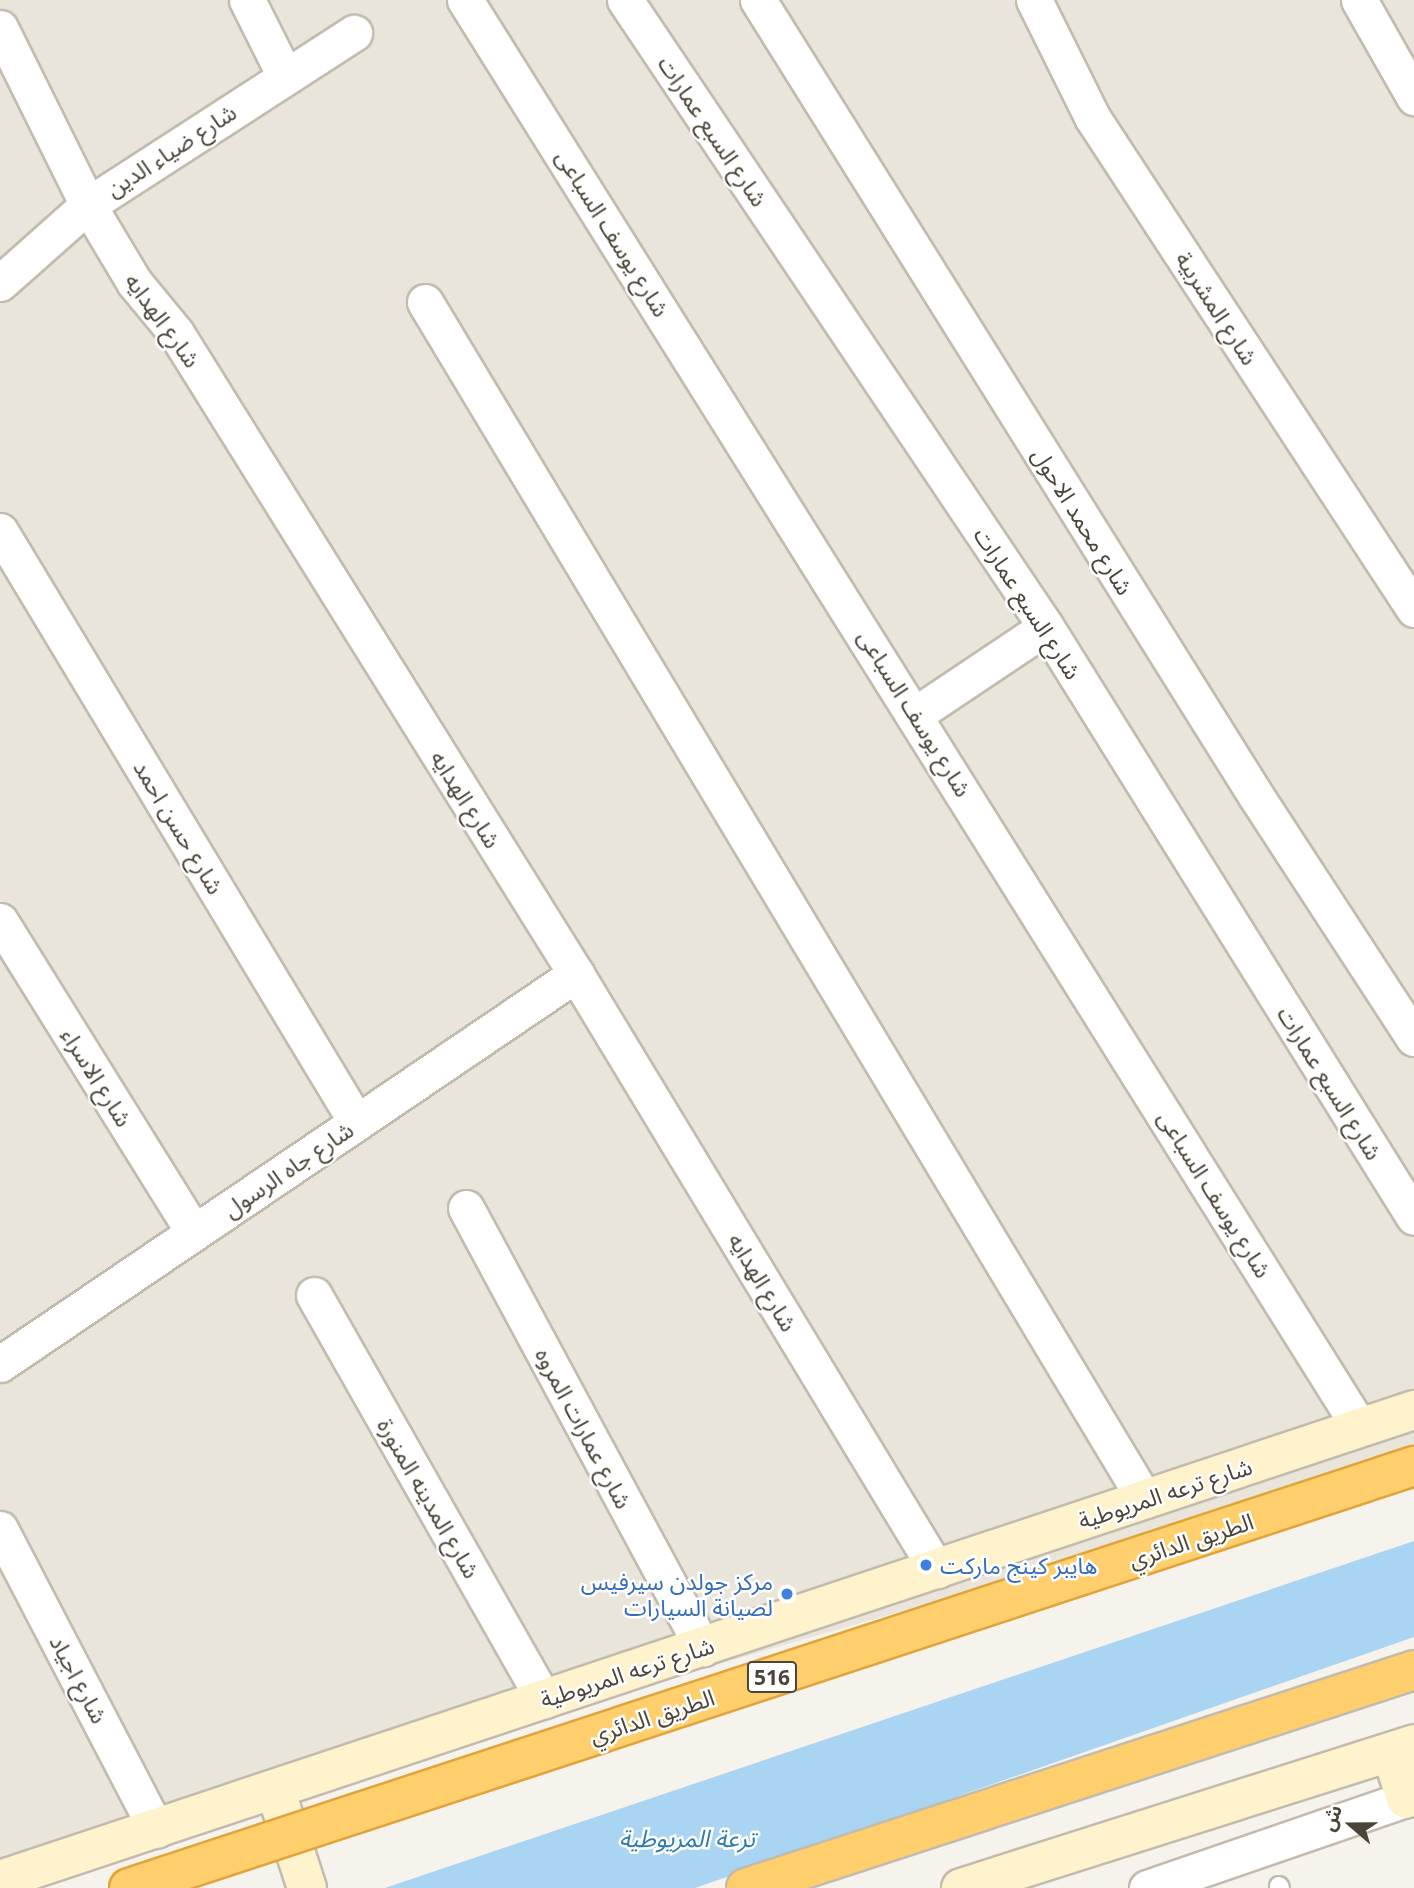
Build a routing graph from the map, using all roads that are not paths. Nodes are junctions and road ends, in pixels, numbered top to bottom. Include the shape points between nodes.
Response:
1 (247, 0) edge
2 (465, 0) edge
3 (625, 0) edge
4 (758, 0) edge
5 (1034, 0) edge
6 (1359, 0) edge
7 (0, 28) edge
8 (354, 33) dead end
9 (1404, 54) edge
10 (285, 76) junction
11 (1414, 97) edge
12 (88, 205) junction
13 (0, 283) edge
14 (425, 302) dead end
15 (0, 531) edge
16 (1414, 608) edge
17 (1046, 627) junction
18 (916, 714) junction
19 (0, 921) edge
20 (576, 974) junction
21 (1414, 1038) edge
22 (357, 1123) junction
23 (466, 1209) dead end
24 (1414, 1217) edge
25 (194, 1233) junction
26 (314, 1295) dead end
27 (0, 1364) edge
28 (1414, 1410) edge
29 (1360, 1428) junction
30 (1414, 1466) edge
31 (1145, 1500) junction
32 (0, 1529) edge
33 (937, 1570) junction
34 (703, 1648) junction
35 (1414, 1670) edge
36 (544, 1700) junction
37 (1402, 1748) edge
38 (275, 1789) junction
39 (1410, 1798) edge
40 (172, 1825) junction
41 (0, 1881) edge
42 (129, 1888) edge
43 (209, 1888) edge
44 (307, 1888) edge
45 (746, 1888) edge
46 (961, 1888) edge
47 (1147, 1888) edge

1 - 10 street
2 - 18 street, شارع يوسف السباعى
3 - 17 street, شارع السبع عمارات
4 - 21 street, شارع محمد الاحول via 1256,796
5 - 16 street, شارع المشربية via 1093,117
6 - 9 street
7 - 12 street, شارع الهدايه
8 - 10 street, شارع ضياء الدين
9 - 11 street
10 - 12 street, شارع ضياء الدين
12 - 13 street, شارع ضياء الدين
12 - 20 street, شارع الهدايه via 134,282 176,333
14 - 31 street
15 - 22 street, شارع حسن احمد
17 - 18 street
17 - 24 street, شارع السبع عمارات
18 - 29 street, شارع يوسف السباعى
19 - 25 street, شارع الاسراء
20 - 22 street, شارع جاه الرسول
20 - 33 street, شارع الهدايه
22 - 25 street, شارع جاه الرسول
23 - 34 street, شارع عمارات المروه
25 - 27 street, شارع جاه الرسول
26 - 36 street, شارع المدينه المنورة
28 - 29 main road, شارع ترعه المريوطية
29 - 31 main road, شارع ترعه المريوطية
30 - 42 highway, الطريق الدائري / 516, bridge
31 - 33 main road, شارع ترعه المريوطية
32 - 40 street, شارع اجياد
33 - 34 main road, شارع ترعه المريوطية
34 - 36 main road, شارع ترعه المريوطية
35 - 45 highway
36 - 38 main road, شارع ترعه المريوطية
37 - 39 main road
37 - 46 main road
38 - 40 main road, شارع ترعه المريوطية
38 - 44 main road
39 - 47 street
40 - 41 main road, شارع ترعه المريوطية
40 - 43 main road

